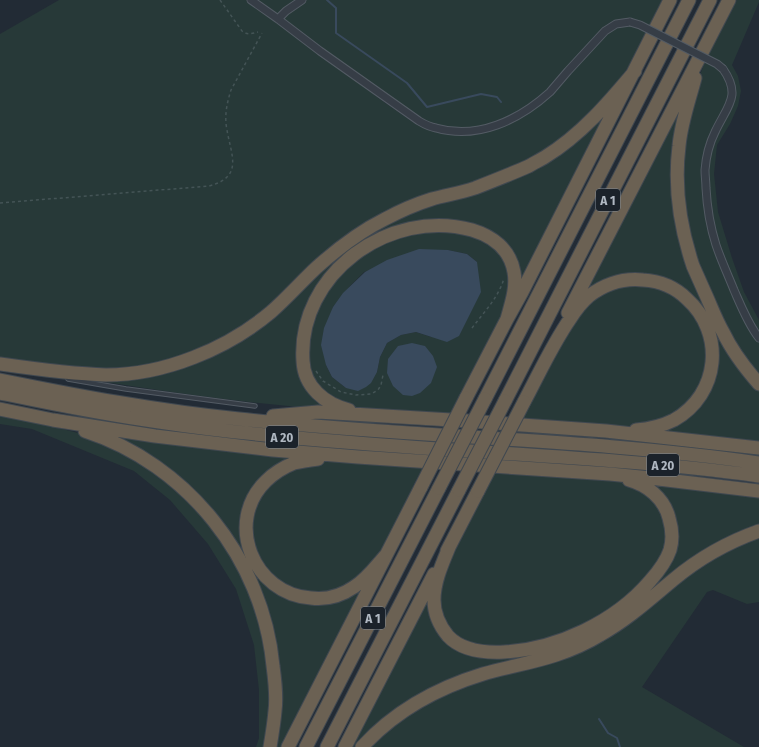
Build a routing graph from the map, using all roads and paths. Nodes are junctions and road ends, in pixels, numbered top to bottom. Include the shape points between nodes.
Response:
1 (220, 0) edge
2 (251, 0) edge
3 (302, 0) edge
4 (670, 0) edge
5 (689, 0) edge
6 (710, 0) edge
7 (729, 0) edge
8 (278, 19) junction
9 (258, 32) dead end
10 (262, 33) dead end
11 (703, 50) junction
12 (635, 70) junction
13 (0, 202) edge
14 (505, 274) dead end
15 (507, 319) junction
16 (472, 328) dead end
17 (759, 338) edge
18 (555, 342) junction
19 (0, 364) edge
20 (25, 368) junction
21 (315, 370) dead end
22 (44, 375) dead end
23 (383, 376) dead end
24 (66, 378) dead end
25 (0, 380) edge
26 (759, 384) edge
27 (0, 393) edge
28 (255, 406) dead end
29 (0, 410) edge
30 (377, 415) junction
31 (240, 419) junction
32 (53, 420) junction
33 (606, 431) junction
34 (759, 448) edge
35 (358, 457) junction
36 (759, 463) edge
37 (610, 474) junction
38 (759, 476) edge
39 (759, 491) edge
40 (759, 531) edge
41 (450, 545) junction
42 (386, 555) junction
43 (270, 747) edge
44 (288, 747) edge
45 (306, 747) edge
46 (327, 747) edge
47 (345, 747) edge
48 (362, 747) edge

1 - 9 path via 242,31 246,34
2 - 8 street
3 - 8 street
4 - 12 highway
5 - 45 highway, A 1, bridge
6 - 46 highway, A 1, bridge
7 - 11 highway
8 - 17 street, bridge via 419,121 449,131 480,130 517,116 550,91 605,31 616,24 630,22 640,25 717,64 729,77 732,93 730,104 714,132 706,158 708,210 722,262 746,318
10 - 13 path via 229,97 226,118 233,164 219,184
11 - 18 highway
11 - 26 highway via 680,138 677,165 680,211 694,266 712,310 735,353
12 - 15 highway
12 - 20 highway via 591,120 545,158 472,189 408,208 361,232 329,256 271,312 214,349 174,364 130,373 107,375
14 - 16 path via 502,287
15 - 30 highway via 514,290 514,271 504,250 482,233 450,226 421,226 387,235 352,256 326,283 317,297 304,335 303,364 314,391 324,399 343,408
15 - 42 highway, bridge
18 - 33 highway via 589,297 616,282 632,279 651,280 667,285 682,294 701,314 708,328 713,356 709,380 695,403 674,420 661,425 644,429
18 - 41 highway, bridge
19 - 20 highway
20 - 22 lane
21 - 23 path via 323,382 341,392 356,395 371,394 378,390
24 - 28 lane via 126,389
25 - 31 highway, A 20 via 115,402
27 - 38 highway, A 20 via 107,414 231,431 352,443 652,464
29 - 32 highway
30 - 31 highway via 318,412
30 - 33 highway
31 - 36 highway, A 20 via 652,450
32 - 35 highway via 192,441
32 - 43 highway via 95,434 156,466 186,491 223,533 251,581 272,648 276,710
33 - 34 highway
35 - 37 highway
35 - 42 highway via 294,463 272,475 256,494 250,507 247,528 250,552 263,575 276,587 294,595 319,599 343,594 355,587
37 - 39 highway
37 - 41 highway via 641,484 657,496 671,526 670,551 644,588 610,616 577,634 518,651 484,652 459,645 443,630 434,606 435,585
40 - 48 highway via 712,552 673,580 624,621 600,636 557,655 455,683 418,702 387,723
41 - 47 highway
42 - 44 highway

